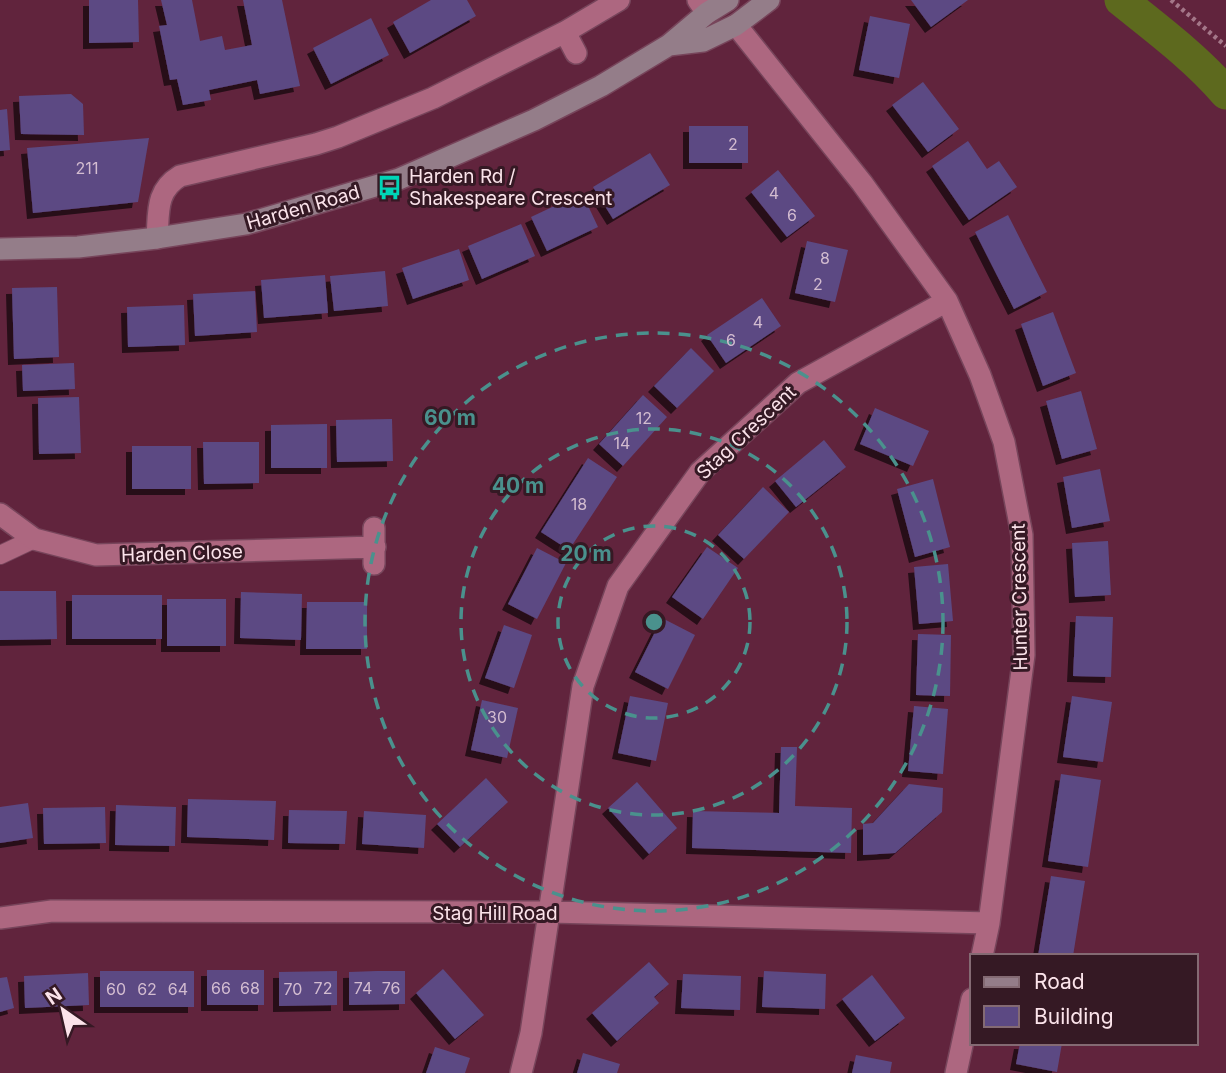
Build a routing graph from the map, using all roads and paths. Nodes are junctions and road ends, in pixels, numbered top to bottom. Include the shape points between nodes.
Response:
1 (619, 0) edge
2 (728, 0) edge
3 (769, 0) edge
4 (1171, 0) edge
5 (702, 6) edge
6 (736, 25) junction
7 (565, 32) junction
8 (669, 45) junction
9 (1226, 46) edge
10 (576, 53) dead end
11 (157, 238) junction
12 (0, 248) edge
13 (947, 302) junction
14 (0, 514) edge
15 (34, 540) junction
16 (374, 546) dead end
17 (0, 555) edge
18 (550, 912) junction
19 (0, 918) edge
20 (989, 923) junction
21 (982, 954) edge
22 (970, 1008) edge
23 (521, 1073) edge
24 (956, 1073) edge

1 - 7 street
2 - 5 street, Harden Road
3 - 6 street, Harden Road
4 - 9 path
5 - 8 street, Harden Road
6 - 8 street, Harden Road via 703,41
6 - 13 street, Hunter Crescent via 862,183
7 - 10 street
7 - 11 street via 433,99 338,137 180,176 162,194
8 - 11 street, Harden Road via 534,121 399,179 246,224
11 - 12 street, Harden Road via 78,247
13 - 18 street, Stag Crescent via 798,383 700,472 618,586 583,686
13 - 20 street, Hunter Crescent via 1004,442 1022,536 1024,654
14 - 15 street, Harden Close
15 - 16 street, Harden Close via 96,555
15 - 17 lane
18 - 19 street, Stag Hill Road via 52,911
18 - 20 street, Stag Hill Road
18 - 23 street, Stag Crescent
20 - 21 street, Hunter Crescent
22 - 24 street

